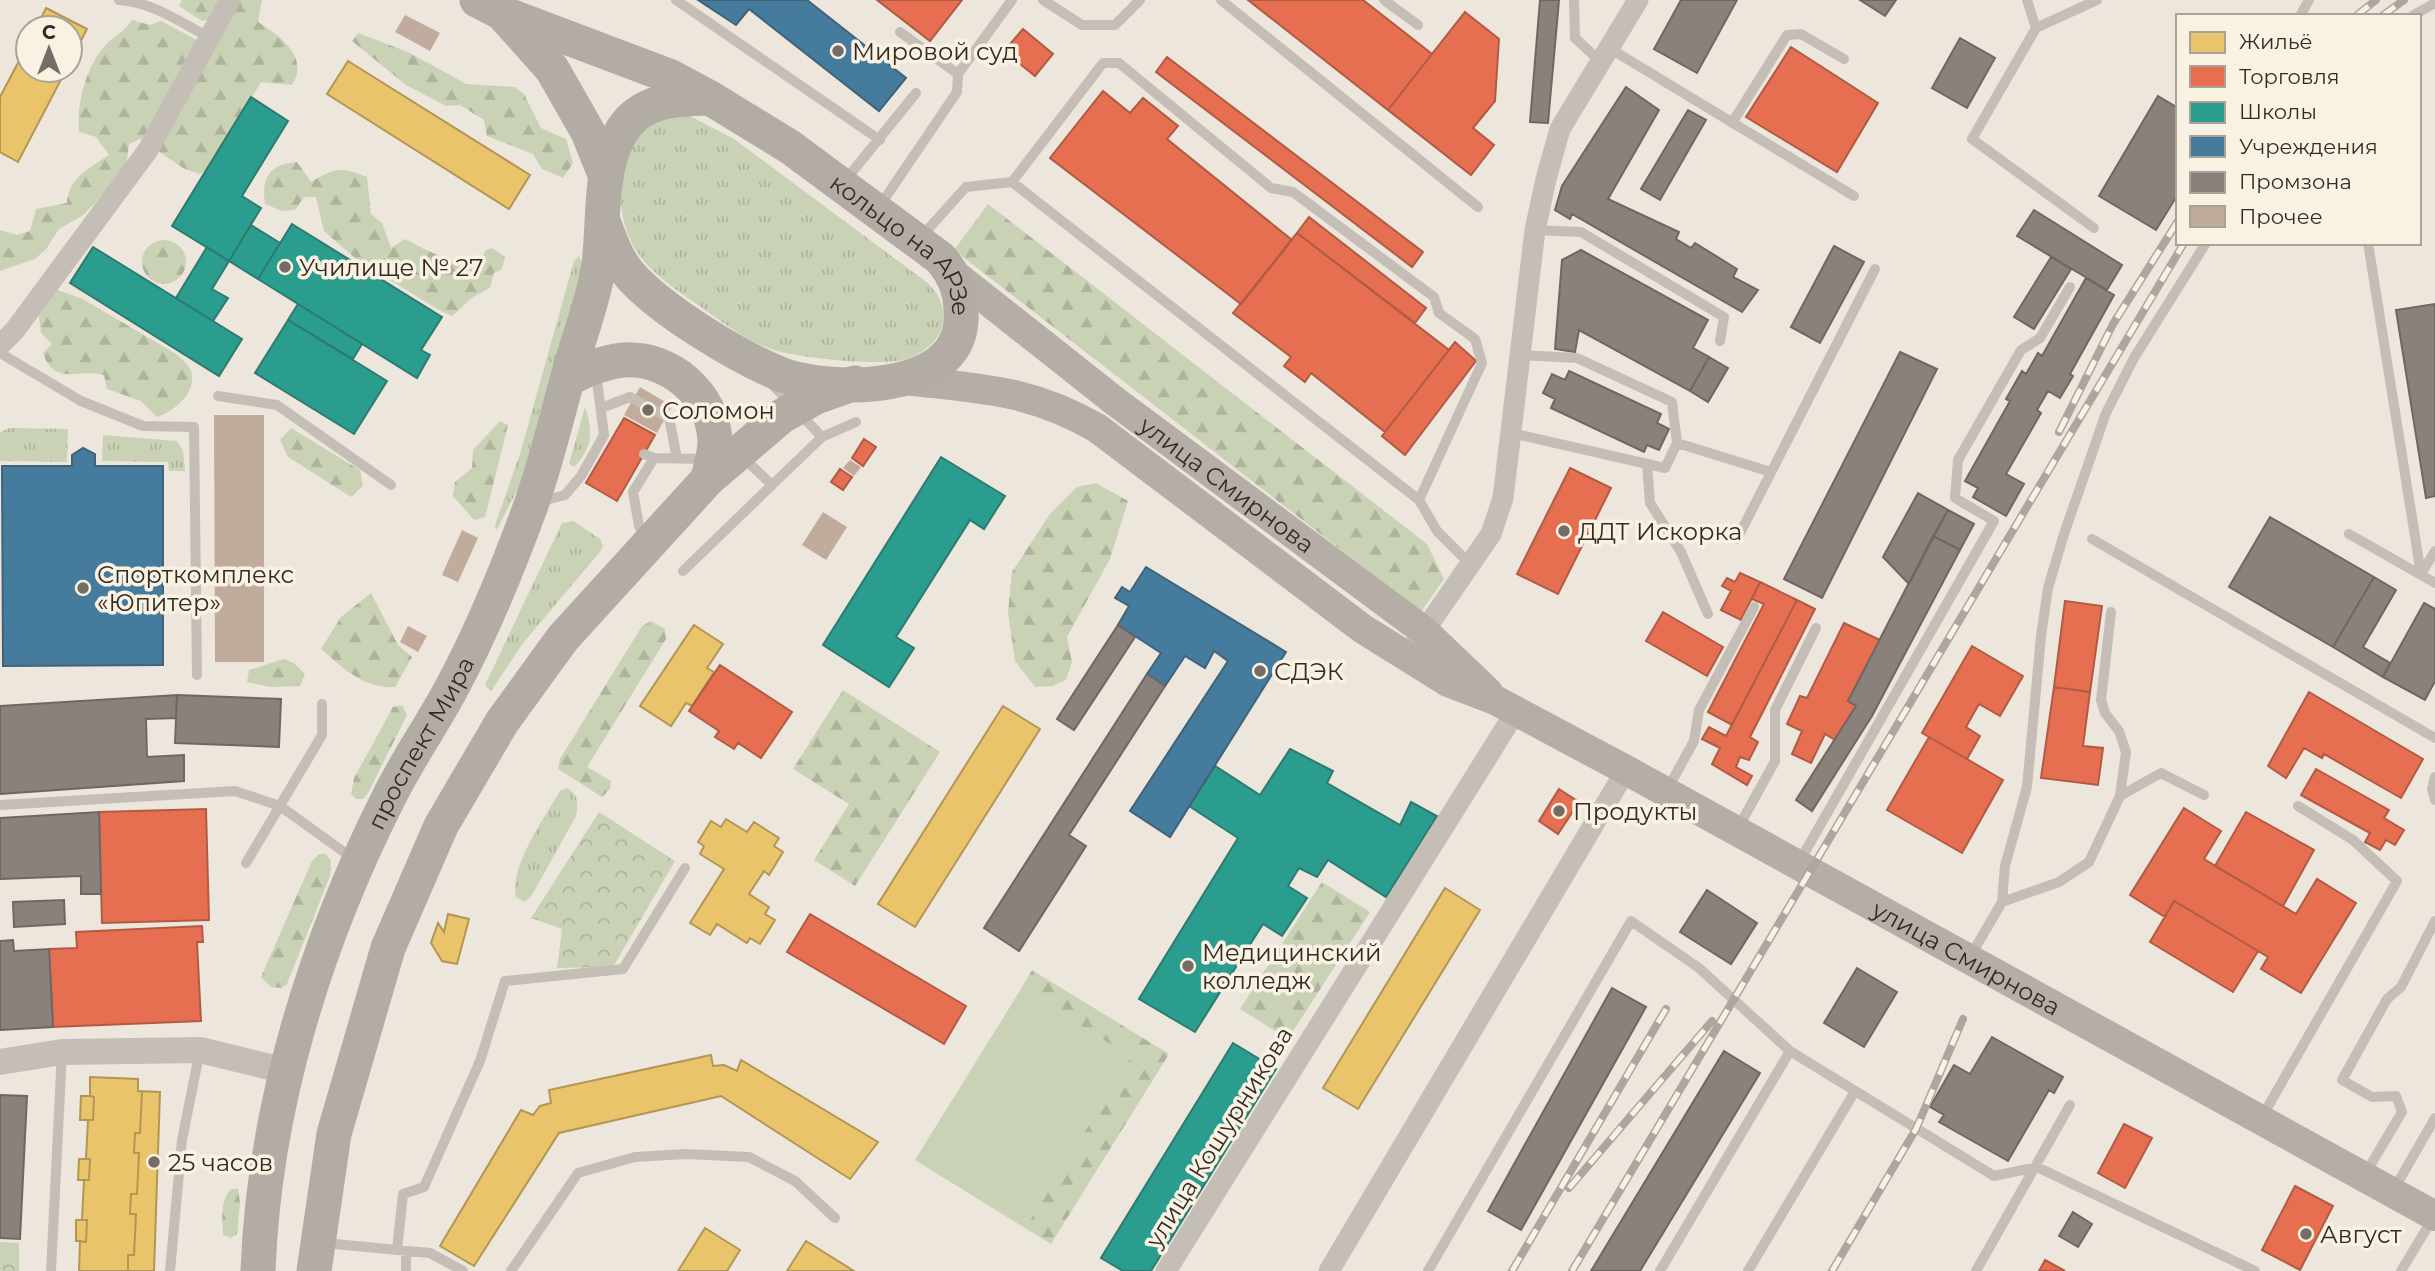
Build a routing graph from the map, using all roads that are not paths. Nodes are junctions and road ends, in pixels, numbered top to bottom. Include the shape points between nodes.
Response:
1 (119, 0) edge
2 (230, 0) edge
3 (676, 0) edge
4 (1012, 0) edge
5 (1043, 0) edge
6 (1140, 0) edge
7 (1221, 0) edge
8 (1384, 0) edge
9 (1574, 0) edge
10 (1638, 0) edge
11 (2027, 0) edge
12 (2097, 0) edge
13 (2435, 3) edge
14 (496, 4) edge
15 (2416, 14) edge
16 (1418, 25) dead end
17 (2036, 28) junction
18 (900, 32) dead end
19 (209, 37) junction
20 (1605, 55) junction
21 (1844, 59) dead end
22 (958, 74) junction
23 (916, 93) dead end
24 (709, 98) junction
25 (1732, 123) junction
26 (880, 140) junction
27 (606, 177) junction
28 (1012, 182) junction
29 (843, 184) junction
30 (1854, 196) dead end
31 (1478, 206) dead end
32 (876, 210) junction
33 (602, 218) junction
34 (2094, 228) dead end
35 (1535, 230) junction
36 (918, 240) junction
37 (2205, 245) edge
38 (2368, 245) edge
39 (1875, 269) dead end
40 (954, 274) junction
41 (2070, 287) dead end
42 (1720, 341) dead end
43 (0, 345) edge
44 (0, 353) edge
45 (1521, 355) junction
46 (752, 360) junction
47 (581, 372) junction
48 (906, 380) junction
49 (855, 383) junction
50 (218, 396) dead end
51 (601, 408) junction
52 (793, 409) junction
53 (856, 422) dead end
54 (1511, 433) junction
55 (822, 437) junction
56 (1677, 443) junction
57 (677, 458) junction
58 (1647, 464) junction
59 (717, 465) junction
60 (1771, 472) junction
61 (391, 485) dead end
62 (772, 485) junction
63 (1419, 500) junction
64 (532, 504) junction
65 (2348, 534) dead end
66 (1737, 540) dead end
67 (2092, 540) dead end
68 (648, 543) junction
69 (2435, 551) edge
70 (1470, 564) junction
71 (683, 571) dead end
72 (2421, 574) junction
73 (2435, 583) edge
74 (1754, 607) dead end
75 (2111, 612) dead end
76 (1708, 614) dead end
77 (1816, 628) dead end
78 (1424, 631) junction
79 (1406, 657) junction
80 (197, 675) dead end
81 (322, 704) dead end
82 (1506, 705) junction
83 (2435, 738) edge
84 (1626, 770) junction
85 (2435, 777) edge
86 (1666, 792) junction
87 (2204, 794) dead end
88 (2120, 796) junction
89 (2435, 800) edge
90 (0, 805) edge
91 (280, 806) junction
92 (2298, 806) dead end
93 (1737, 831) junction
94 (359, 862) junction
95 (246, 863) dead end
96 (1798, 863) junction
97 (685, 868) dead end
98 (2002, 902) junction
99 (2435, 921) edge
100 (1969, 958) junction
101 (200, 1050) junction
102 (1790, 1051) junction
103 (62, 1052) junction
104 (0, 1062) edge
105 (286, 1071) junction
106 (1855, 1091) junction
107 (2070, 1105) dead end
108 (2435, 1118) edge
109 (2261, 1119) junction
110 (2037, 1167) junction
111 (2364, 1177) junction
112 (2392, 1193) junction
113 (2434, 1216) edge
114 (835, 1219) dead end
115 (402, 1250) junction
116 (316, 1257) edge
117 (51, 1271) edge
118 (170, 1271) edge
119 (258, 1271) edge
120 (406, 1271) edge
121 (463, 1271) edge
122 (511, 1271) edge
123 (1166, 1271) edge
124 (1329, 1271) edge
125 (1428, 1271) edge
126 (1660, 1271) edge
127 (1748, 1271) edge
128 (1976, 1271) edge
129 (2254, 1271) edge
130 (2401, 1271) edge

1 - 19 lane via 158,10
2 - 19 street
3 - 26 lane
4 - 22 lane
5 - 6 lane via 1082,25 1115,25
7 - 31 lane
8 - 16 lane
9 - 20 lane via 1575,38
10 - 20 street
11 - 17 lane
12 - 17 lane
13 - 15 lane
14 - 24 main road via 670,76
14 - 27 main road via 552,69 588,132
17 - 34 lane via 1972,139
18 - 22 lane
19 - 43 street via 148,150
20 - 25 lane
20 - 35 street via 1560,130
21 - 25 lane via 1801,34 1787,35
22 - 32 lane via 957,92
23 - 26 lane
24 - 27 main road, кольцо на АРЗе via 666,99 644,107 616,141
24 - 29 main road, кольцо на АРЗе
25 - 30 lane
26 - 29 lane
27 - 33 main road, кольцо на АРЗе
28 - 36 lane via 966,187
28 - 63 lane
28 - 63 lane via 1103,63 1119,63 1270,188 1293,192 1434,298 1439,313 1475,339 1482,362
29 - 32 main road, кольцо на АРЗе
32 - 36 main road, кольцо на АРЗе
33 - 46 main road, кольцо на АРЗе via 616,256 655,299
33 - 47 main road, проспект Мира via 598,270 580,335
35 - 42 lane via 1581,232 1724,317
35 - 45 street
36 - 40 main road, кольцо на АРЗе
37 - 98 lane via 2134,358 2106,413 2064,534 2048,589 2027,787 2005,866
38 - 72 lane
39 - 60 lane
40 - 48 main road, кольцо на АРЗе via 962,305 960,331 951,353
40 - 78 main road, улица Смирнова via 1116,402
41 - 96 lane via 2040,338 2021,350 1958,460 1955,498 1994,521
44 - 80 lane via 80,401 143,426 194,427
45 - 54 street
45 - 56 lane via 1577,358 1672,402
46 - 49 main road, кольцо на АРЗе via 801,379
46 - 52 lane
47 - 51 lane
47 - 59 main road via 625,360 646,361 683,377 701,397 715,441
47 - 64 main road, проспект Мира
48 - 49 main road, кольцо на АРЗе
48 - 79 main road, улица Смирнова via 1009,392 1066,410 1097,428
49 - 52 main road
50 - 61 lane via 278,405
51 - 57 lane via 630,397 669,418
51 - 64 lane via 608,436 590,467 565,495
52 - 55 lane
52 - 59 main road
53 - 55 lane
54 - 58 lane
54 - 70 street via 1503,498 1491,534
55 - 62 lane
56 - 58 lane via 1665,468
56 - 60 lane
57 - 59 lane
57 - 68 lane via 649,456 629,490
58 - 76 lane via 1650,503 1681,552
59 - 62 lane via 749,463
59 - 68 main road
60 - 66 lane
62 - 71 lane
63 - 70 lane via 1437,531
64 - 94 main road, проспект Мира via 469,654 388,798
65 - 72 lane
67 - 83 lane
68 - 116 main road via 563,638 526,688 435,839 388,948 360,1034 334,1134
69 - 72 lane
70 - 78 street
72 - 73 lane
74 - 86 lane via 1699,710 1694,741
75 - 88 lane via 2101,700 2126,752
77 - 93 lane via 1775,710 1775,761
78 - 79 street
78 - 82 main road, улица Смирнова
79 - 82 main road, улица Смирнова via 1448,682
81 - 91 lane via 322,735
82 - 84 main road, улица Смирнова
82 - 123 street, улица Кошурникова
84 - 86 main road, улица Смирнова
84 - 124 street
85 - 89 lane
86 - 93 main road, улица Смирнова
87 - 88 lane via 2161,773
88 - 98 lane via 2089,862 2059,882
90 - 91 lane via 235,791
91 - 94 lane
91 - 95 lane
92 - 109 lane via 2353,840 2397,881
93 - 96 main road, улица Смирнова
94 - 105 main road, проспект Мира via 316,972
96 - 100 main road, улица Смирнова
97 - 115 lane via 623,969 505,981 480,1061 424,1187 403,1194
98 - 100 lane
99 - 111 lane via 2342,1080 2372,1097 2396,1096 2402,1112
100 - 109 main road, улица Смирнова
101 - 103 street
101 - 105 street
101 - 118 lane via 182,1140
102 - 106 lane
102 - 125 lane via 1699,968 1631,921
102 - 126 lane
103 - 104 street
103 - 117 lane
105 - 119 main road, проспект Мира
106 - 110 lane via 1994,1176
106 - 127 lane
107 - 110 lane
108 - 112 lane
109 - 111 main road, улица Смирнова
110 - 128 lane
110 - 129 lane
111 - 112 main road, улица Смирнова
112 - 113 main road, улица Смирнова
113 - 130 lane
114 - 122 lane via 795,1181 749,1157 635,1157 578,1173
115 - 116 lane
115 - 120 lane
115 - 121 lane via 430,1253

